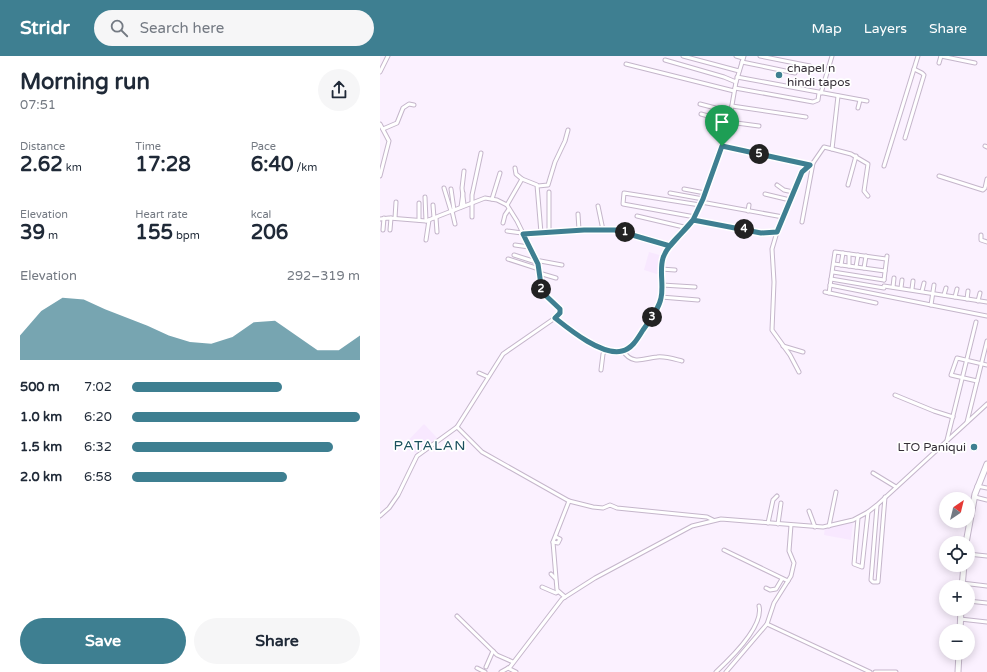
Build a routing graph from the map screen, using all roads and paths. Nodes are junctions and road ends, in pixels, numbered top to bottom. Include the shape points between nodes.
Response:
1 (388, 56) edge
2 (683, 56) edge
3 (736, 56) edge
4 (760, 56) edge
5 (832, 56) edge
6 (918, 56) edge
7 (941, 56) edge
8 (743, 59) edge
9 (665, 60) dead end
10 (940, 63) dead end
11 (626, 64) dead end
12 (975, 64) dead end
13 (810, 66) dead end
14 (914, 69) junction
15 (739, 71) junction
16 (380, 72) edge
17 (795, 73) dead end
18 (737, 77) junction
19 (736, 82) junction
20 (735, 89) junction
21 (820, 93) junction
22 (838, 96) junction
23 (860, 100) junction
24 (866, 102) dead end
25 (700, 104) dead end
26 (414, 105) dead end
27 (732, 106) junction
28 (858, 108) dead end
29 (731, 112) junction
30 (701, 114) dead end
31 (806, 117) dead end
32 (729, 122) junction
33 (380, 124) edge
34 (759, 126) dead end
35 (383, 129) junction
36 (568, 130) dead end
37 (905, 138) dead end
38 (722, 146) junction
39 (832, 149) junction
40 (481, 152) dead end
41 (856, 156) junction
42 (812, 164) junction
43 (884, 166) dead end
44 (515, 168) dead end
45 (464, 171) dead end
46 (500, 173) dead end
47 (380, 176) edge
48 (939, 176) dead end
49 (987, 178) edge
50 (522, 179) junction
51 (777, 185) dead end
52 (848, 185) dead end
53 (538, 186) junction
54 (444, 188) dead end
55 (451, 189) dead end
56 (684, 189) dead end
57 (549, 192) dead end
58 (793, 192) junction
59 (670, 193) dead end
60 (705, 193) junction
61 (765, 194) dead end
62 (868, 196) dead end
63 (425, 197) dead end
64 (492, 199) junction
65 (790, 200) junction
66 (396, 202) dead end
67 (472, 202) junction
68 (701, 202) junction
69 (418, 203) dead end
70 (433, 205) dead end
71 (507, 205) junction
72 (749, 205) dead end
73 (462, 206) junction
74 (598, 206) dead end
75 (509, 209) junction
76 (452, 211) junction
77 (748, 211) junction
78 (578, 214) dead end
79 (637, 216) dead end
80 (472, 217) dead end
81 (390, 218) junction
82 (395, 218) junction
83 (435, 218) junction
84 (694, 218) junction
85 (783, 218) junction
86 (382, 219) edge
87 (419, 220) junction
88 (428, 220) junction
89 (802, 222) dead end
90 (503, 223) dead end
91 (454, 224) dead end
92 (688, 228) junction
93 (383, 230) dead end
94 (390, 230) dead end
95 (579, 230) junction
96 (602, 230) junction
97 (508, 231) dead end
98 (437, 232) dead end
99 (549, 232) junction
100 (777, 232) junction
101 (522, 233) junction
102 (541, 233) junction
103 (981, 235) dead end
104 (426, 240) dead end
105 (987, 242) edge
106 (515, 245) dead end
107 (670, 246) junction
108 (529, 247) junction
109 (842, 253) junction
110 (849, 254) junction
111 (514, 255) dead end
112 (858, 255) junction
113 (866, 256) junction
114 (508, 258) dead end
115 (536, 261) junction
116 (834, 264) junction
117 (562, 265) dead end
118 (841, 265) junction
119 (849, 266) junction
120 (856, 267) junction
121 (864, 268) junction
122 (539, 269) junction
123 (661, 269) junction
124 (674, 270) dead end
125 (833, 272) junction
126 (885, 272) junction
127 (539, 273) junction
128 (556, 278) dead end
129 (894, 278) dead end
130 (831, 279) junction
131 (884, 280) junction
132 (902, 280) dead end
133 (913, 281) dead end
134 (924, 283) dead end
135 (662, 284) junction
136 (830, 285) junction
137 (934, 285) dead end
138 (695, 286) dead end
139 (884, 287) junction
140 (893, 287) junction
141 (901, 288) junction
142 (946, 288) dead end
143 (912, 289) junction
144 (957, 289) dead end
145 (922, 291) junction
146 (968, 291) dead end
147 (933, 293) junction
148 (980, 293) dead end
149 (875, 294) junction
150 (944, 295) junction
151 (883, 296) junction
152 (661, 297) junction
153 (955, 297) junction
154 (967, 299) junction
155 (698, 300) dead end
156 (978, 301) junction
157 (987, 302) edge
158 (931, 305) junction
159 (987, 316) edge
160 (555, 318) junction
161 (976, 322) dead end
162 (987, 341) edge
163 (783, 346) junction
164 (606, 349) junction
165 (623, 351) junction
166 (803, 352) dead end
167 (967, 360) junction
168 (682, 361) dead end
169 (981, 364) junction
170 (987, 365) edge
171 (601, 370) dead end
172 (799, 372) dead end
173 (478, 373) dead end
174 (488, 376) junction
175 (962, 378) junction
176 (977, 381) junction
177 (894, 394) dead end
178 (987, 404) edge
179 (953, 417) junction
180 (967, 422) junction
181 (457, 427) junction
182 (947, 440) junction
183 (987, 464) edge
184 (873, 473) dead end
185 (977, 486) junction
186 (896, 487) junction
187 (987, 488) edge
188 (836, 492) dead end
189 (975, 493) edge
190 (777, 496) dead end
191 (885, 497) junction
192 (975, 497) edge
193 (987, 500) edge
194 (569, 501) junction
195 (781, 503) dead end
196 (877, 505) junction
197 (809, 511) dead end
198 (868, 512) junction
199 (381, 514) edge
200 (858, 518) junction
201 (713, 520) junction
202 (768, 523) junction
203 (778, 524) junction
204 (791, 525) junction
205 (829, 526) junction
206 (815, 527) junction
207 (724, 550) dead end
208 (975, 555) edge
209 (987, 556) edge
210 (551, 574) dead end
211 (555, 578) junction
212 (782, 578) junction
213 (788, 581) junction
214 (773, 585) dead end
215 (542, 586) dead end
216 (975, 586) edge
217 (987, 586) edge
218 (558, 592) junction
219 (565, 597) junction
220 (975, 601) edge
221 (987, 602) edge
222 (759, 606) dead end
223 (457, 616) dead end
224 (960, 616) edge
225 (960, 619) junction
226 (987, 622) edge
227 (767, 624) junction
228 (960, 624) edge
229 (743, 645) junction
230 (747, 648) junction
231 (493, 651) junction
232 (959, 660) edge
233 (513, 662) junction
234 (485, 666) dead end
235 (508, 668) junction
236 (479, 670) edge
237 (485, 672) edge
238 (501, 672) edge
239 (516, 672) edge
240 (716, 672) edge
241 (726, 672) edge
242 (870, 672) edge
243 (875, 672) edge
244 (896, 672) edge
245 (958, 672) edge

1 - 16 street
2 - 15 street
3 - 8 street
4 - 13 street
5 - 21 street
6 - 14 street
7 - 10 street
7 - 12 street
8 - 15 street
8 - 17 street
9 - 19 street
11 - 20 street
14 - 37 street via 924,76
14 - 43 street
15 - 18 street
18 - 19 street
18 - 21 street
19 - 20 street
20 - 21 street via 814,102 818,100
20 - 27 street
21 - 22 street
22 - 23 street
22 - 39 street
23 - 24 street
23 - 28 street
25 - 29 street
26 - 35 street via 409,104 403,108 397,123
27 - 29 street
27 - 31 street
29 - 32 street
30 - 32 street
32 - 34 street
32 - 38 street
33 - 35 street
35 - 47 street via 389,145
36 - 53 street via 548,185
38 - 42 street
38 - 60 street
39 - 41 street
39 - 42 street via 824,147
40 - 67 street
41 - 52 street
41 - 62 street via 868,164 864,191
42 - 58 street via 803,170
42 - 89 street
44 - 50 street via 516,174
45 - 73 street
46 - 64 street
48 - 49 street via 983,190
50 - 53 street
50 - 71 street
51 - 58 street
53 - 102 street
54 - 76 street
55 - 76 street
56 - 60 street
57 - 99 street
58 - 65 street
59 - 68 street
60 - 68 street
61 - 65 street
63 - 88 street
64 - 67 street via 485,198
64 - 71 street
65 - 85 street
66 - 82 street
67 - 73 street
67 - 80 street
68 - 77 street
68 - 84 street
68 - 84 street via 624,193 623,204
69 - 87 street
70 - 83 street
71 - 75 street
72 - 77 street
73 - 76 street
74 - 96 street
75 - 90 street
75 - 101 street
76 - 83 street
76 - 91 street
77 - 85 street
78 - 95 street
79 - 92 street
81 - 82 street
81 - 86 street
81 - 94 street
82 - 87 street
83 - 88 street
83 - 98 street
84 - 92 street
84 - 100 street via 761,233
85 - 100 street
86 - 93 street
87 - 88 street
88 - 104 street
92 - 107 street
95 - 96 street
95 - 99 street
96 - 107 street via 616,230
97 - 101 street
99 - 102 street
100 - 163 street via 772,249 772,328
101 - 102 street
101 - 108 street
103 - 105 street via 981,240
106 - 108 street
107 - 123 street
108 - 115 street
109 - 110 street
109 - 116 street via 835,252
109 - 118 street
110 - 112 street
110 - 119 street
111 - 115 street
112 - 113 street
112 - 120 street
113 - 121 street
113 - 126 street via 886,257
114 - 122 street
115 - 117 street
115 - 122 street
116 - 118 street
116 - 125 street
118 - 119 street
119 - 120 street
120 - 121 street
121 - 126 street
122 - 127 street
123 - 124 street
123 - 135 street
125 - 130 street
125 - 131 street
126 - 131 street
127 - 128 street
127 - 160 street via 543,293 560,309
129 - 140 street
130 - 136 street
130 - 139 street
131 - 139 street
132 - 141 street
133 - 143 street
134 - 145 street
135 - 138 street
135 - 152 street
136 - 149 street
136 - 149 street via 827,293 875,303
137 - 147 street
139 - 140 street
139 - 151 street
140 - 141 street
141 - 143 street
142 - 150 street
143 - 145 street
144 - 153 street
145 - 147 street
146 - 154 street
147 - 150 street
147 - 158 street
148 - 156 street
149 - 151 street
150 - 153 street
151 - 158 street
152 - 155 street
152 - 165 street via 637,340
153 - 154 street
154 - 156 street
156 - 157 street
158 - 159 street
160 - 164 street via 578,336
160 - 174 street via 505,352
161 - 167 street
162 - 169 street
163 - 166 street
163 - 172 street
164 - 165 street via 612,352
164 - 171 street
165 - 168 street via 630,358 643,360 658,357
167 - 169 street
167 - 175 street
167 - 175 street via 957,358 951,375
169 - 170 street
169 - 176 street
173 - 174 street
174 - 181 street
175 - 176 street
175 - 179 street
176 - 180 street
177 - 179 street
178 - 180 street
179 - 182 street
180 - 182 street
181 - 194 street via 482,452
181 - 199 street via 416,456 398,495
182 - 186 street
183 - 185 highway
184 - 186 street
185 - 187 street
185 - 189 highway
186 - 191 street
188 - 205 street
190 - 202 street via 773,500
191 - 196 street
191 - 196 street via 878,582 873,582 871,580
192 - 193 street
194 - 201 street via 593,507 603,508 610,505 617,508 707,517
194 - 211 street via 553,542
195 - 203 street
196 - 198 street
197 - 206 street
198 - 200 street
198 - 200 street via 862,567 854,564
200 - 205 street
201 - 202 street via 736,519
201 - 219 street via 692,526
202 - 203 street
203 - 204 street
204 - 206 street
204 - 213 street via 789,551 794,563
205 - 206 street
207 - 212 street
208 - 209 street
210 - 211 street
211 - 218 street
212 - 213 street
212 - 214 street via 776,589 767,588
213 - 227 street via 774,603
215 - 218 street
216 - 217 street
218 - 219 street
219 - 233 street
220 - 221 street
222 - 229 street via 758,619
223 - 231 street
224 - 225 highway
225 - 226 street
225 - 228 highway
227 - 230 street
227 - 242 street
229 - 230 street
229 - 240 street
230 - 241 street
231 - 233 street
231 - 234 street
232 - 245 highway
233 - 235 street
235 - 238 street
235 - 239 street
236 - 237 street
243 - 244 street

